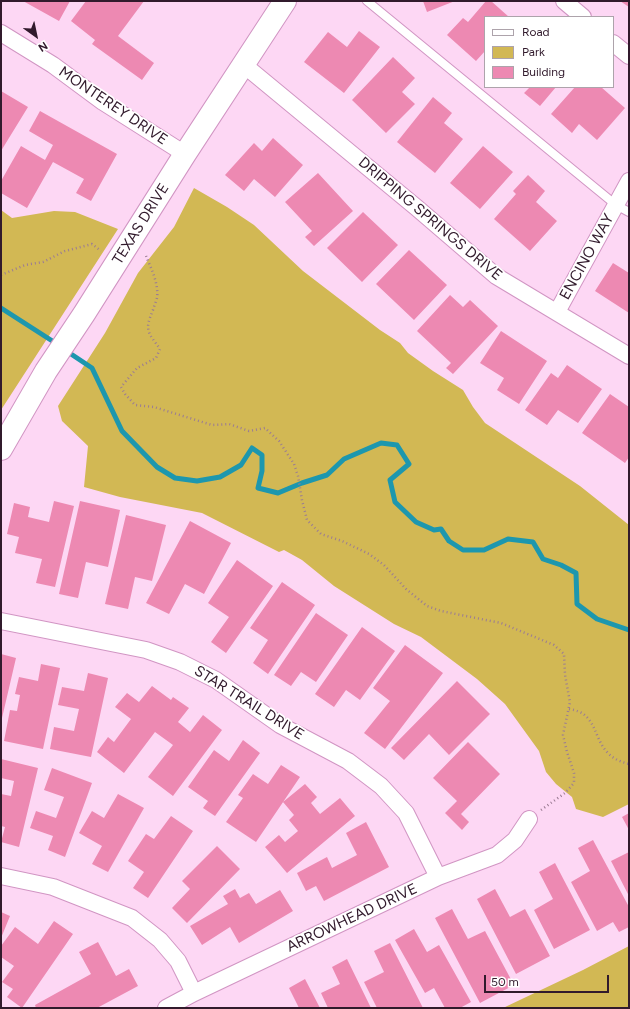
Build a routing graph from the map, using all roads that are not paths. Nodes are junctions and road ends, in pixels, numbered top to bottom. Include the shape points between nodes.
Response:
1 (285, 1) edge
2 (367, 1) edge
3 (564, 1) edge
4 (582, 16) edge
5 (1, 33) edge
6 (614, 44) edge
7 (629, 56) edge
8 (244, 65) junction
9 (185, 154) junction
10 (629, 181) edge
11 (623, 209) edge
12 (557, 312) junction
13 (629, 356) edge
14 (1, 449) edge
15 (1, 621) edge
16 (529, 818) road end
17 (1, 876) edge
18 (438, 877) junction
19 (194, 993) junction
20 (166, 1008) edge

1 - 8 street, TEXAS DRIVE
2 - 11 lane
3 - 4 street
5 - 9 street, MONTEREY DRIVE
6 - 7 street
8 - 9 street, TEXAS DRIVE
8 - 12 street, DRIPPING SPRINGS DRIVE via 496,276
9 - 14 street, TEXAS DRIVE via 46,371
10 - 11 street, ENCINO WAY
11 - 12 street, ENCINO WAY
12 - 13 street, DRIPPING SPRINGS DRIVE
15 - 18 street, STAR TRAIL DRIVE via 146,650 180,662 216,680 280,726 348,761 381,786 406,813
16 - 18 street, ARROWHEAD DRIVE via 515,840 497,855
17 - 19 street via 53,887 132,918 160,940 178,961
18 - 19 street, ARROWHEAD DRIVE
19 - 20 street, ARROWHEAD DRIVE

